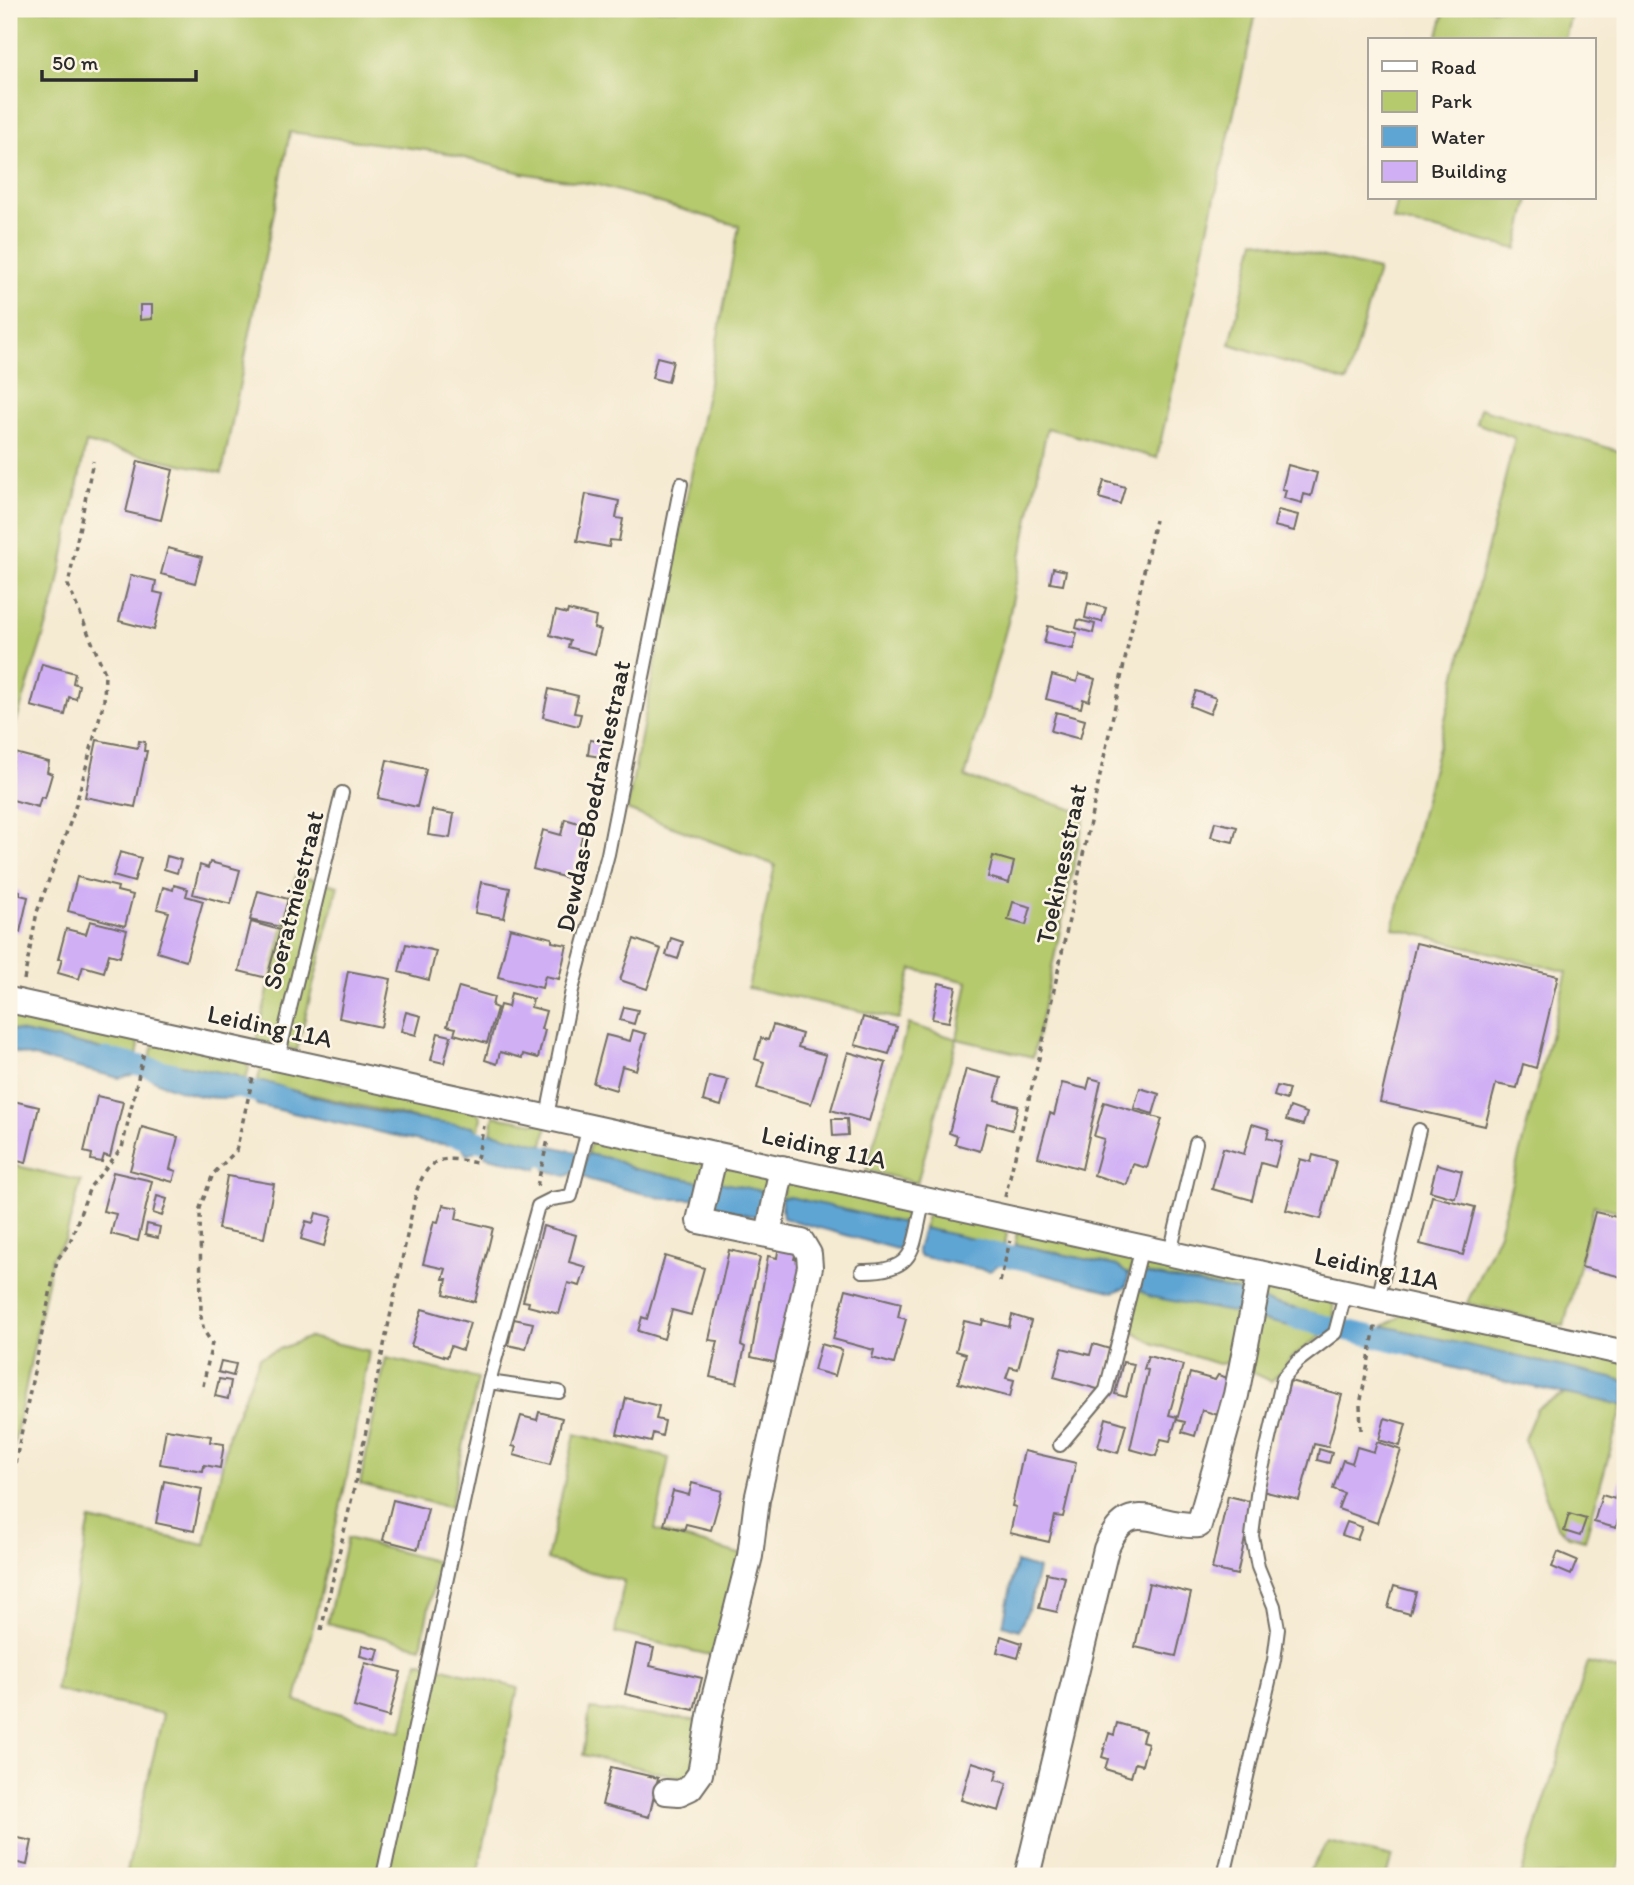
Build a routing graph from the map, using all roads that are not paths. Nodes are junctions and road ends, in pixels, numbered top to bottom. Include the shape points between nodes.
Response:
1 (681, 484) dead end
2 (342, 793) dead end
3 (14, 1001) edge
4 (268, 1056) junction
5 (550, 1117) junction
6 (1419, 1130) dead end
7 (587, 1133) junction
8 (1196, 1143) dead end
9 (714, 1161) junction
10 (781, 1173) junction
11 (924, 1199) junction
12 (770, 1224) junction
13 (1142, 1247) junction
14 (1170, 1253) junction
15 (862, 1271) dead end
16 (1259, 1276) junction
17 (1346, 1291) junction
18 (1378, 1298) junction
19 (1625, 1353) edge
20 (489, 1382) junction
21 (559, 1392) dead end
22 (1060, 1445) dead end
23 (666, 1792) dead end
24 (383, 1876) edge
25 (1027, 1876) edge
26 (1224, 1876) edge

1 - 5 lane, Dewdas-Boedraniestraat via 608,854 572,990
2 - 4 lane, Soeratmiestraat
3 - 4 street, Leiding 11A
4 - 5 street, Leiding 11A
5 - 7 street, Leiding 11A
6 - 18 lane
7 - 9 street, Leiding 11A
7 - 20 lane via 571,1196 538,1206
8 - 14 lane
9 - 10 street, Leiding 11A
9 - 12 street via 699,1221
10 - 11 street, Leiding 11A
10 - 12 street
11 - 13 street, Leiding 11A
11 - 15 lane via 910,1255 901,1266
12 - 23 street via 802,1242 810,1254 810,1267 757,1500 750,1556 711,1710 703,1764 690,1788
13 - 14 street, Leiding 11A
13 - 22 lane via 1106,1390
14 - 16 street, Leiding 11A
16 - 17 street, Leiding 11A
16 - 25 street via 1236,1395 1199,1525 1146,1517 1127,1518 1114,1528
17 - 18 street, Leiding 11A
17 - 26 lane via 1335,1332 1283,1378 1258,1487 1252,1536 1278,1629
18 - 19 street, Leiding 11A
20 - 21 lane
20 - 24 lane

